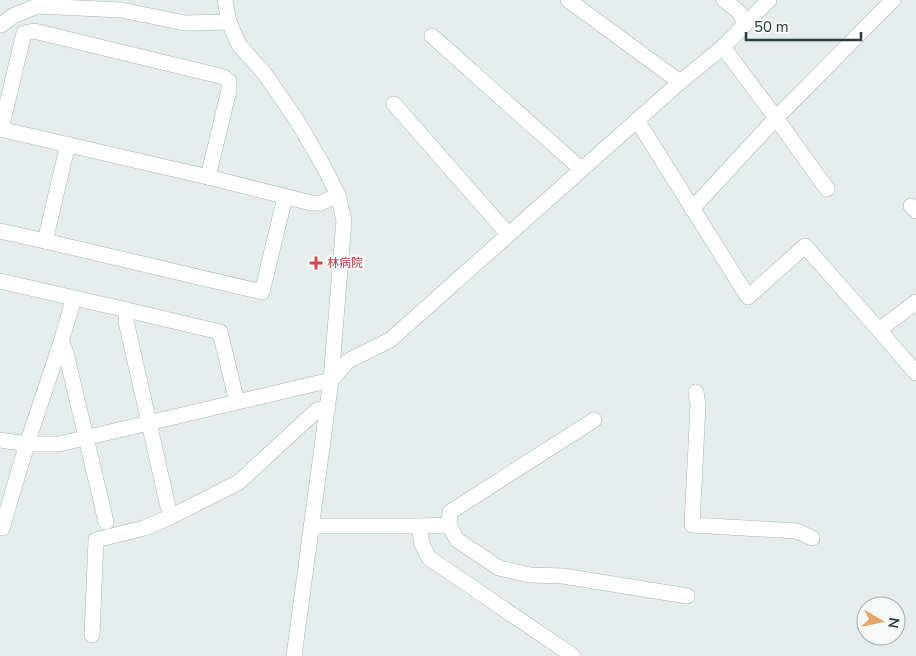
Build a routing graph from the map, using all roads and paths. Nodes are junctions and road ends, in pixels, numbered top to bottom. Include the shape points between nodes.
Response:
1 (225, 0) edge
2 (568, 0) edge
3 (724, 0) edge
4 (768, 0) edge
5 (892, 0) edge
6 (229, 22) junction
7 (746, 24) junction
8 (1, 25) edge
9 (432, 36) dead end
10 (723, 47) junction
11 (680, 82) junction
12 (394, 104) dead end
13 (776, 118) junction
14 (637, 120) junction
15 (0, 129) edge
16 (68, 144) junction
17 (581, 169) junction
18 (208, 177) junction
19 (827, 189) dead end
20 (338, 195) junction
21 (285, 196) junction
22 (692, 209) junction
23 (0, 231) edge
24 (508, 234) junction
25 (45, 241) junction
26 (0, 280) edge
27 (74, 298) junction
28 (916, 302) edge
29 (127, 310) junction
30 (879, 330) junction
31 (61, 342) junction
32 (916, 373) edge
33 (331, 380) junction
34 (696, 392) dead end
35 (237, 402) junction
36 (328, 407) junction
37 (594, 420) dead end
38 (150, 423) junction
39 (86, 438) junction
40 (0, 440) edge
41 (27, 444) junction
42 (168, 506) dead end
43 (106, 522) dead end
44 (449, 525) junction
45 (311, 526) junction
46 (419, 526) junction
47 (0, 528) edge
48 (812, 538) dead end
49 (687, 596) dead end
50 (92, 635) dead end
51 (294, 656) edge
52 (573, 656) edge

1 - 6 street
2 - 11 street
3 - 7 street via 739,12
4 - 7 street
5 - 13 street
6 - 8 street via 185,23 121,10 37,6
6 - 20 street via 239,45 264,73 296,119
7 - 10 street
9 - 17 street
10 - 11 street
10 - 13 street
11 - 14 street
12 - 24 street
13 - 19 street
13 - 22 street
14 - 17 street
14 - 22 street
15 - 16 street
15 - 18 street via 24,33 34,31 224,76 229,81 229,90
16 - 18 street
16 - 25 street
17 - 24 street
18 - 21 street
20 - 21 street via 321,203
20 - 33 street via 344,220
21 - 25 street via 262,292
22 - 30 street via 748,297 805,246
23 - 25 street
24 - 33 street via 390,340 348,362
26 - 27 street
27 - 29 street
27 - 31 street
28 - 30 street
29 - 35 street via 220,332
29 - 38 street via 126,321
30 - 32 street
31 - 39 street
31 - 41 street
33 - 35 street
33 - 36 street
34 - 48 street via 692,525 797,531
35 - 38 street
36 - 45 street
36 - 50 street via 316,410 239,482 144,528 96,540
37 - 44 street via 450,512
38 - 39 street
38 - 42 street
39 - 41 street via 59,444
39 - 43 street
40 - 41 street
41 - 47 street
44 - 46 street
44 - 49 street via 457,540 499,568 530,576 563,576
45 - 46 street
45 - 51 street
46 - 52 street via 422,544 429,558

